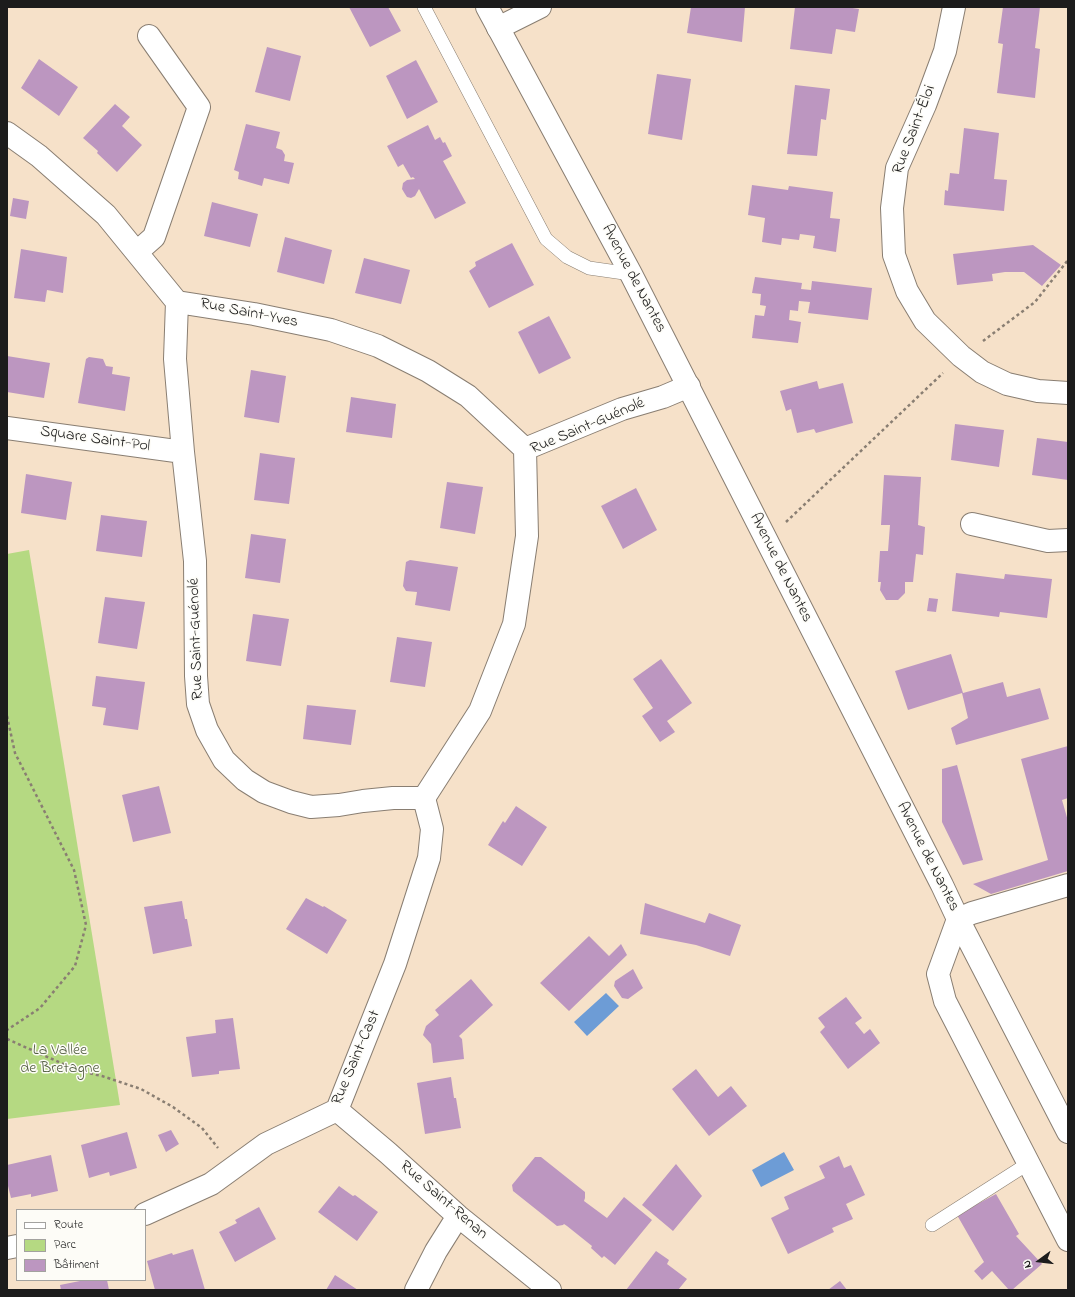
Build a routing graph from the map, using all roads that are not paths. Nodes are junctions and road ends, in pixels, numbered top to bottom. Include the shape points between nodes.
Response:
1 (424, 7) edge
2 (487, 7) edge
3 (540, 7) edge
4 (954, 7) edge
5 (498, 28) junction
6 (149, 36) dead end
7 (7, 133) edge
8 (136, 252) junction
9 (631, 274) junction
10 (177, 302) junction
11 (689, 386) junction
12 (1068, 393) edge
13 (7, 428) edge
14 (525, 449) junction
15 (183, 452) junction
16 (972, 524) dead end
17 (1068, 540) edge
18 (424, 798) junction
19 (1068, 885) edge
20 (958, 919) junction
21 (337, 1110) junction
22 (1068, 1132) edge
23 (1029, 1163) junction
24 (146, 1214) edge
25 (458, 1216) junction
26 (932, 1225) dead end
27 (1068, 1240) edge
28 (416, 1290) edge
29 (550, 1290) edge

1 - 9 lane via 546,239 567,257 589,268
2 - 5 street, Avenue de Nantes
3 - 5 street
4 - 12 street, Rue Saint-Éloi via 945,51 897,168 892,208 894,255 907,291 925,321 961,356 982,372 1008,384 1038,391
5 - 9 street, Avenue de Nantes
6 - 8 street via 199,107 154,237
7 - 8 street, Rue Saint-Yves via 39,156 106,214
8 - 10 street, Rue Saint-Yves
9 - 11 street, Avenue de Nantes
10 - 14 street, Rue Saint-Yves via 332,330 378,346 428,371 468,396
10 - 15 street, Rue Saint-Guénolé via 175,359
11 - 14 street, Rue Saint-Guénolé via 622,409
11 - 20 street, Avenue de Nantes
13 - 15 street, Square Saint-Pol
14 - 18 street, Rue Saint-Guénolé via 527,536 514,624 480,711
15 - 18 street, Rue Saint-Guénolé via 195,561 198,704 207,730 224,760 245,780 264,792 311,807 393,798
16 - 17 street via 1048,541
18 - 21 street, Rue Saint-Cast via 432,829 429,858 395,964
19 - 20 street
20 - 22 street, Avenue de Nantes
20 - 23 street via 938,974 946,1001
21 - 24 street, Rue Saint-Cast via 266,1144 211,1184
21 - 25 street, Rue Saint-Renan
23 - 26 lane
23 - 27 street
25 - 28 street
25 - 29 street, Rue Saint-Renan

